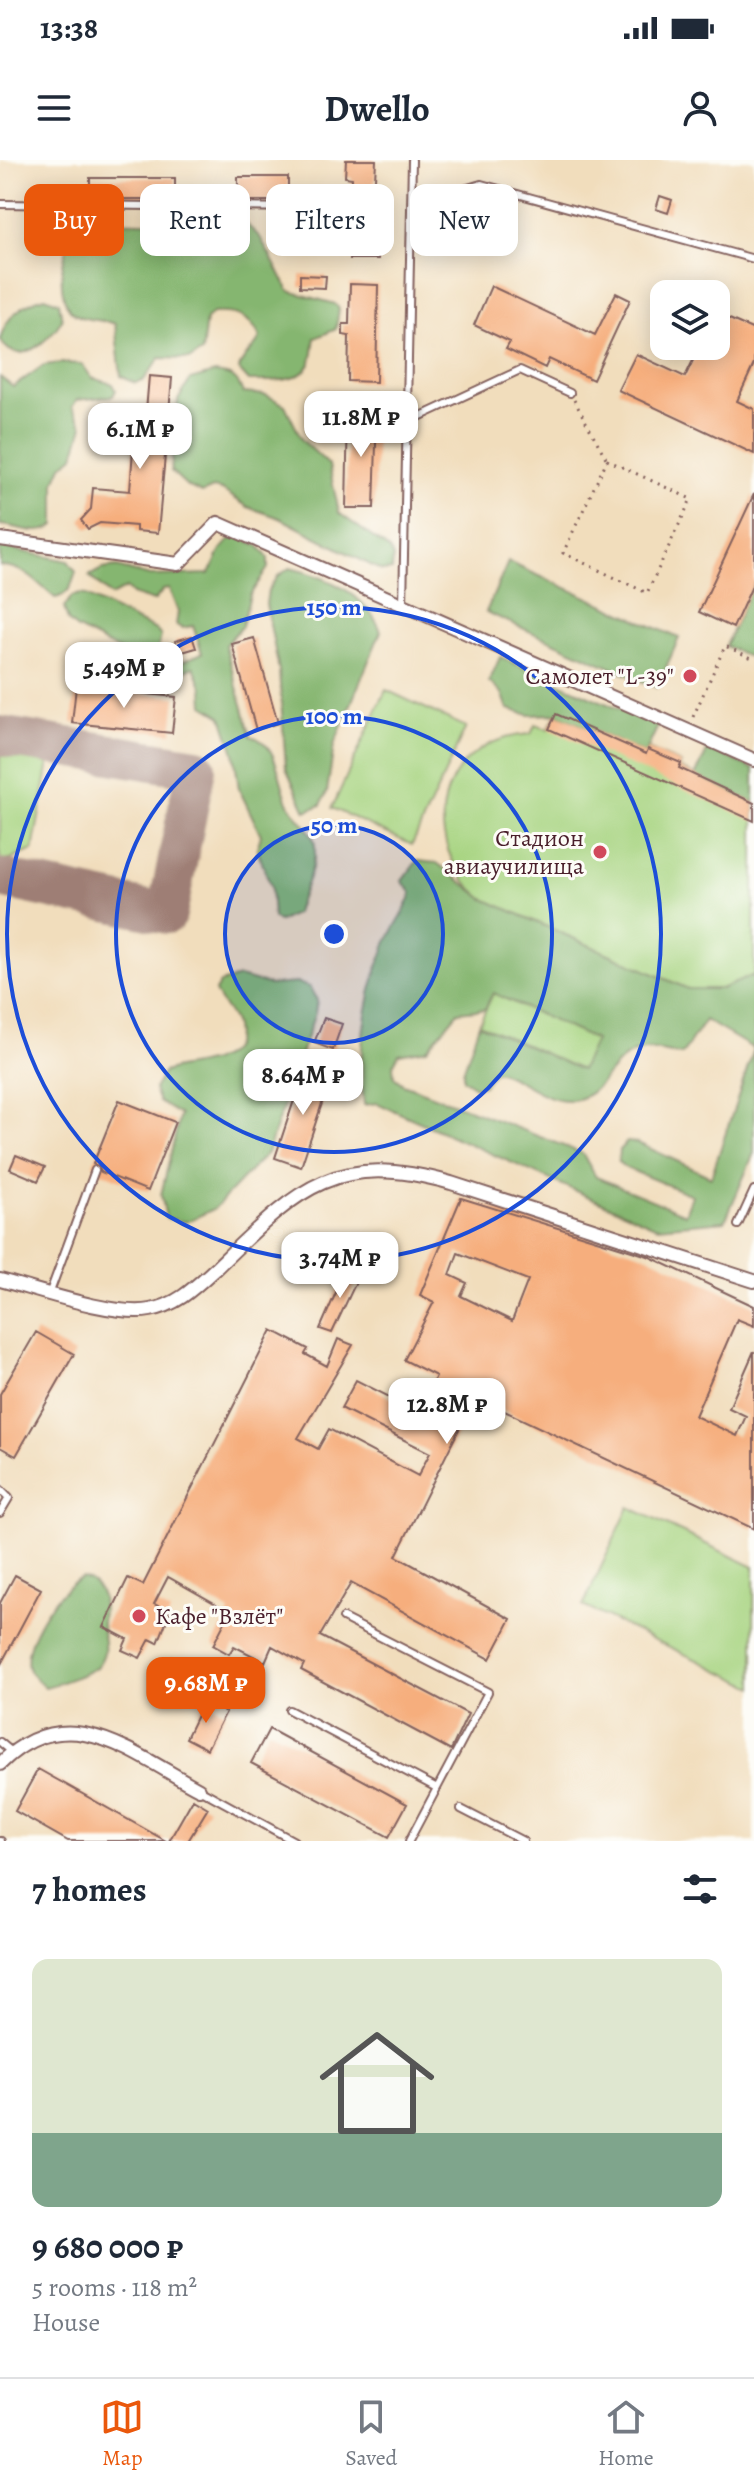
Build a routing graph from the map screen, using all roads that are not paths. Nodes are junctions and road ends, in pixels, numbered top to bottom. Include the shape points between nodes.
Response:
1 (412, 160) edge
2 (411, 184) edge
3 (518, 194) edge
4 (0, 204) edge
5 (266, 207) edge
6 (410, 256) edge
7 (754, 259) edge
8 (570, 393) road end
9 (408, 422) junction
10 (0, 539) edge
11 (403, 605) junction
12 (754, 760) edge
13 (95, 1170) dead end
14 (754, 1190) edge
15 (738, 1225) dead end
16 (0, 1280) edge
17 (754, 1281) edge
18 (50, 1292) junction
19 (0, 1489) edge
20 (0, 1513) edge
21 (343, 1618) dead end
22 (289, 1710) dead end
23 (0, 1742) edge
24 (12, 1752) junction
25 (0, 1764) edge
26 (437, 1788) junction
27 (199, 1789) joint
28 (461, 1809) dead end
29 (294, 1841) edge
30 (409, 1841) edge
31 (523, 1841) edge

1 - 2 lane
3 - 7 lane
4 - 5 lane
6 - 9 lane
8 - 9 lane via 520,370
9 - 11 lane
10 - 11 street via 178,564 218,523
11 - 12 street
13 - 18 lane
14 - 15 lane
16 - 18 street
17 - 18 street via 451,1183 375,1169 343,1175 301,1193 170,1304 129,1311
19 - 20 lane via 9,1498
21 - 26 lane via 488,1692
22 - 26 lane
23 - 24 lane
24 - 25 street
24 - 27 street via 56,1734 88,1732
26 - 30 lane
27 - 29 lane
28 - 31 lane

